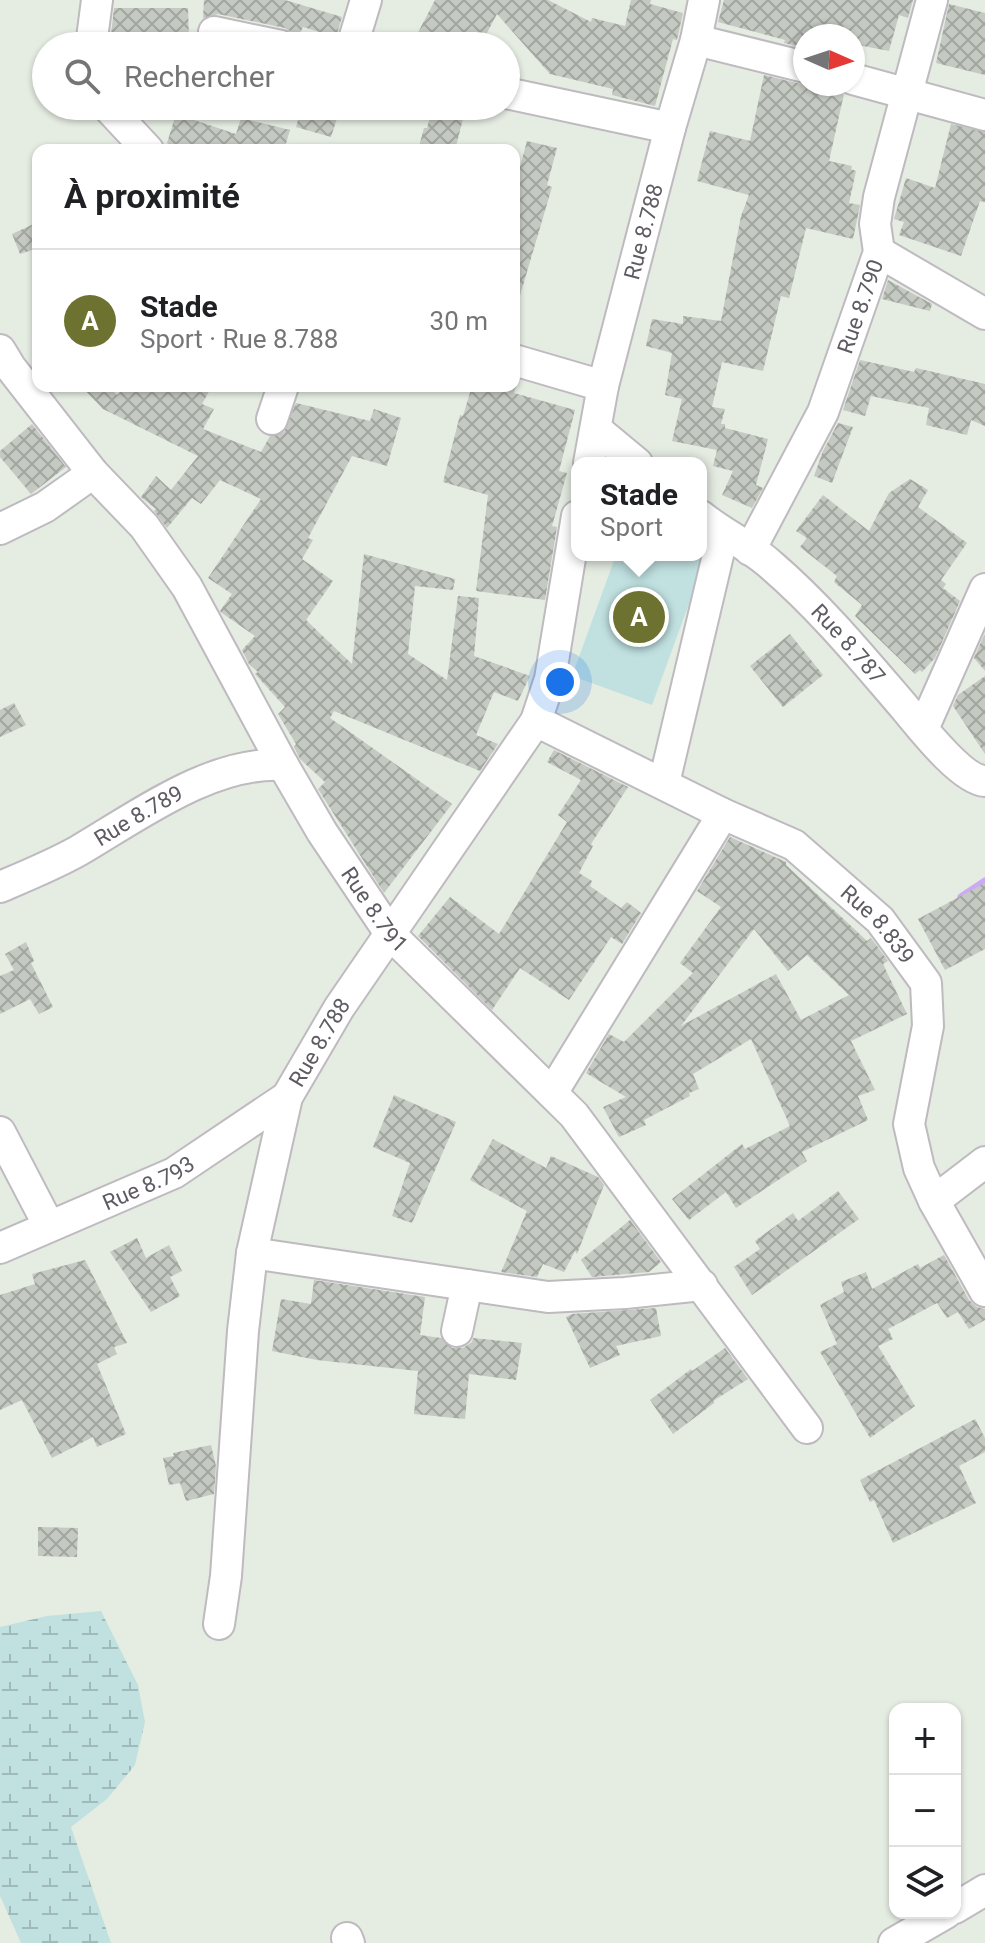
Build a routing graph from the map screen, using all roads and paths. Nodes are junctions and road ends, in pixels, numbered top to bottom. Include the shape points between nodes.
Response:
1 (97, 0) edge
2 (366, 0) edge
3 (704, 0) edge
4 (932, 0) edge
5 (93, 32) edge
6 (356, 32) edge
7 (696, 40) junction
8 (793, 64) edge
9 (865, 82) edge
10 (907, 92) junction
11 (520, 96) edge
12 (985, 115) edge
13 (120, 120) edge
14 (670, 128) junction
15 (142, 144) edge
16 (879, 252) junction
17 (985, 314) edge
18 (0, 350) edge
19 (520, 362) edge
20 (603, 386) junction
21 (281, 392) edge
22 (272, 419) dead end
23 (596, 429) junction
24 (590, 457) edge
25 (630, 457) edge
26 (93, 473) junction
27 (712, 525) edge
28 (0, 529) edge
29 (750, 550) junction
30 (571, 552) edge
31 (707, 552) edge
32 (705, 561) edge
33 (985, 589) edge
34 (536, 721) junction
35 (923, 729) junction
36 (283, 765) junction
37 (985, 781) edge
38 (664, 783) junction
39 (723, 814) junction
40 (0, 887) edge
41 (391, 935) junction
42 (552, 1093) junction
43 (287, 1097) junction
44 (0, 1132) edge
45 (985, 1162) edge
46 (934, 1201) junction
47 (49, 1226) junction
48 (0, 1248) edge
49 (252, 1253) junction
50 (467, 1285) junction
51 (702, 1285) junction
52 (985, 1291) edge
53 (457, 1331) dead end
54 (807, 1428) dead end
55 (219, 1624) dead end
56 (985, 1890) edge
57 (961, 1904) edge
58 (936, 1919) edge
59 (894, 1943) edge

1 - 5 street
2 - 6 street
3 - 7 street, Rue 8.788
4 - 10 street, Rue 8.790
7 - 8 street
7 - 14 street, Rue 8.788
9 - 10 street
10 - 12 street
10 - 16 street, Rue 8.790 via 879,197
11 - 14 street
13 - 15 street
14 - 20 street, Rue 8.788
16 - 17 street
16 - 29 street, Rue 8.790 via 823,412
18 - 26 street, Rue 8.791
19 - 20 street
20 - 23 street, Rue 8.788
21 - 22 street
23 - 24 street, Rue 8.788
23 - 25 street
26 - 28 street via 45,507
26 - 36 street, Rue 8.791 via 144,526 187,587
27 - 29 street, Rue 8.787
27 - 31 street
29 - 35 street, Rue 8.787 via 821,611
30 - 34 street, Rue 8.788 via 550,679
32 - 38 street
33 - 35 street
34 - 38 street, Rue 8.839
34 - 41 street, Rue 8.788
35 - 37 street, Rue 8.787 via 969,776
36 - 40 street, Rue 8.789 via 204,779 73,854
36 - 41 street, Rue 8.791
38 - 39 street, Rue 8.839
39 - 42 street
39 - 46 street, Rue 8.839 via 794,845 880,920 926,983 928,1026 909,1124 919,1168
41 - 42 street, Rue 8.791
41 - 43 street, Rue 8.788 via 339,1008
42 - 51 street, Rue 8.791
43 - 47 street, Rue 8.793 via 174,1173
43 - 49 street, Rue 8.788
44 - 47 street
45 - 46 street
46 - 52 street, Rue 8.839
47 - 48 street, Rue 8.793
49 - 50 street
49 - 55 street, Rue 8.788
50 - 51 street via 548,1297
50 - 53 street
51 - 54 street, Rue 8.791
56 - 57 street
58 - 59 street

